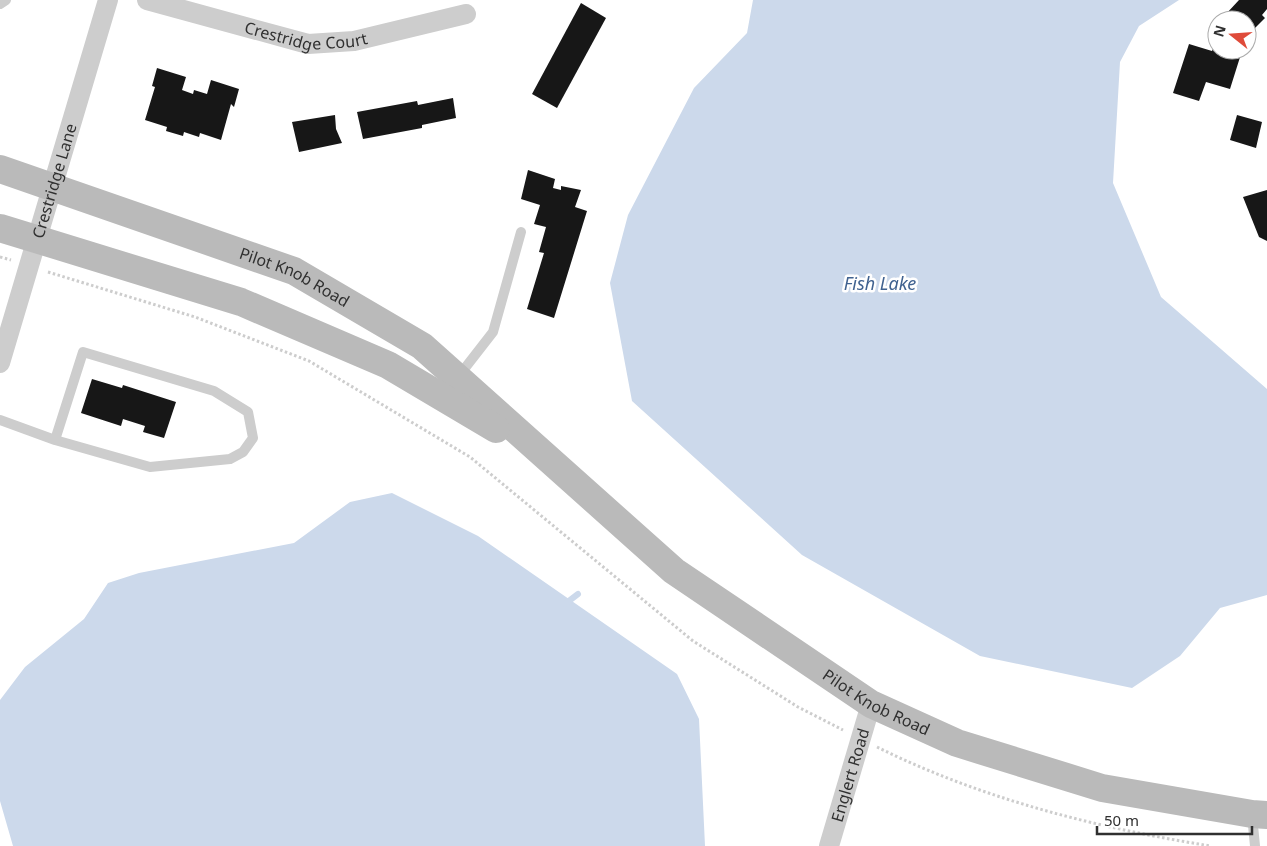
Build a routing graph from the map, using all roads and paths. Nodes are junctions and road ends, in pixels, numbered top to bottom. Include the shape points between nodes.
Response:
1 (6, 0) edge
2 (108, 0) edge
3 (147, 0) edge
4 (0, 4) edge
5 (466, 14) dead end
6 (0, 169) edge
7 (53, 186) junction
8 (0, 228) edge
9 (521, 232) dead end
10 (37, 240) junction
11 (0, 257) edge
12 (30, 266) junction
13 (0, 363) edge
14 (457, 378) junction
15 (0, 420) edge
16 (55, 440) junction
17 (547, 459) junction
18 (871, 704) junction
19 (861, 739) junction
20 (1260, 814) edge
21 (829, 846) edge
22 (1211, 846) edge
23 (1255, 846) edge

1 - 4 lane
2 - 7 street, Crestridge Lane
3 - 5 street, Crestridge Court via 308,44 354,41
6 - 7 main road, Pilot Knob Road
7 - 10 street, Crestridge Lane
7 - 14 main road, Pilot Knob Road via 294,271 422,346
8 - 10 main road, Pilot Knob Road
9 - 14 lane via 493,332
10 - 12 street, Crestridge Lane
10 - 17 main road, Pilot Knob Road via 241,302 388,365
11 - 12 path
12 - 13 street, Crestridge Lane
12 - 19 path via 195,317 317,366 470,457 693,641 798,707
14 - 17 main road, Pilot Knob Road
15 - 16 lane
16 - 16 lane via 150,467 230,459 243,452 253,438 248,412 214,391 83,352
17 - 18 main road, Pilot Knob Road via 674,571
18 - 19 street, Englert Road
18 - 20 main road, Pilot Knob Road via 957,742 1102,788
19 - 21 street, Englert Road
19 - 22 path via 904,761 1009,800 1143,835
20 - 23 lane

